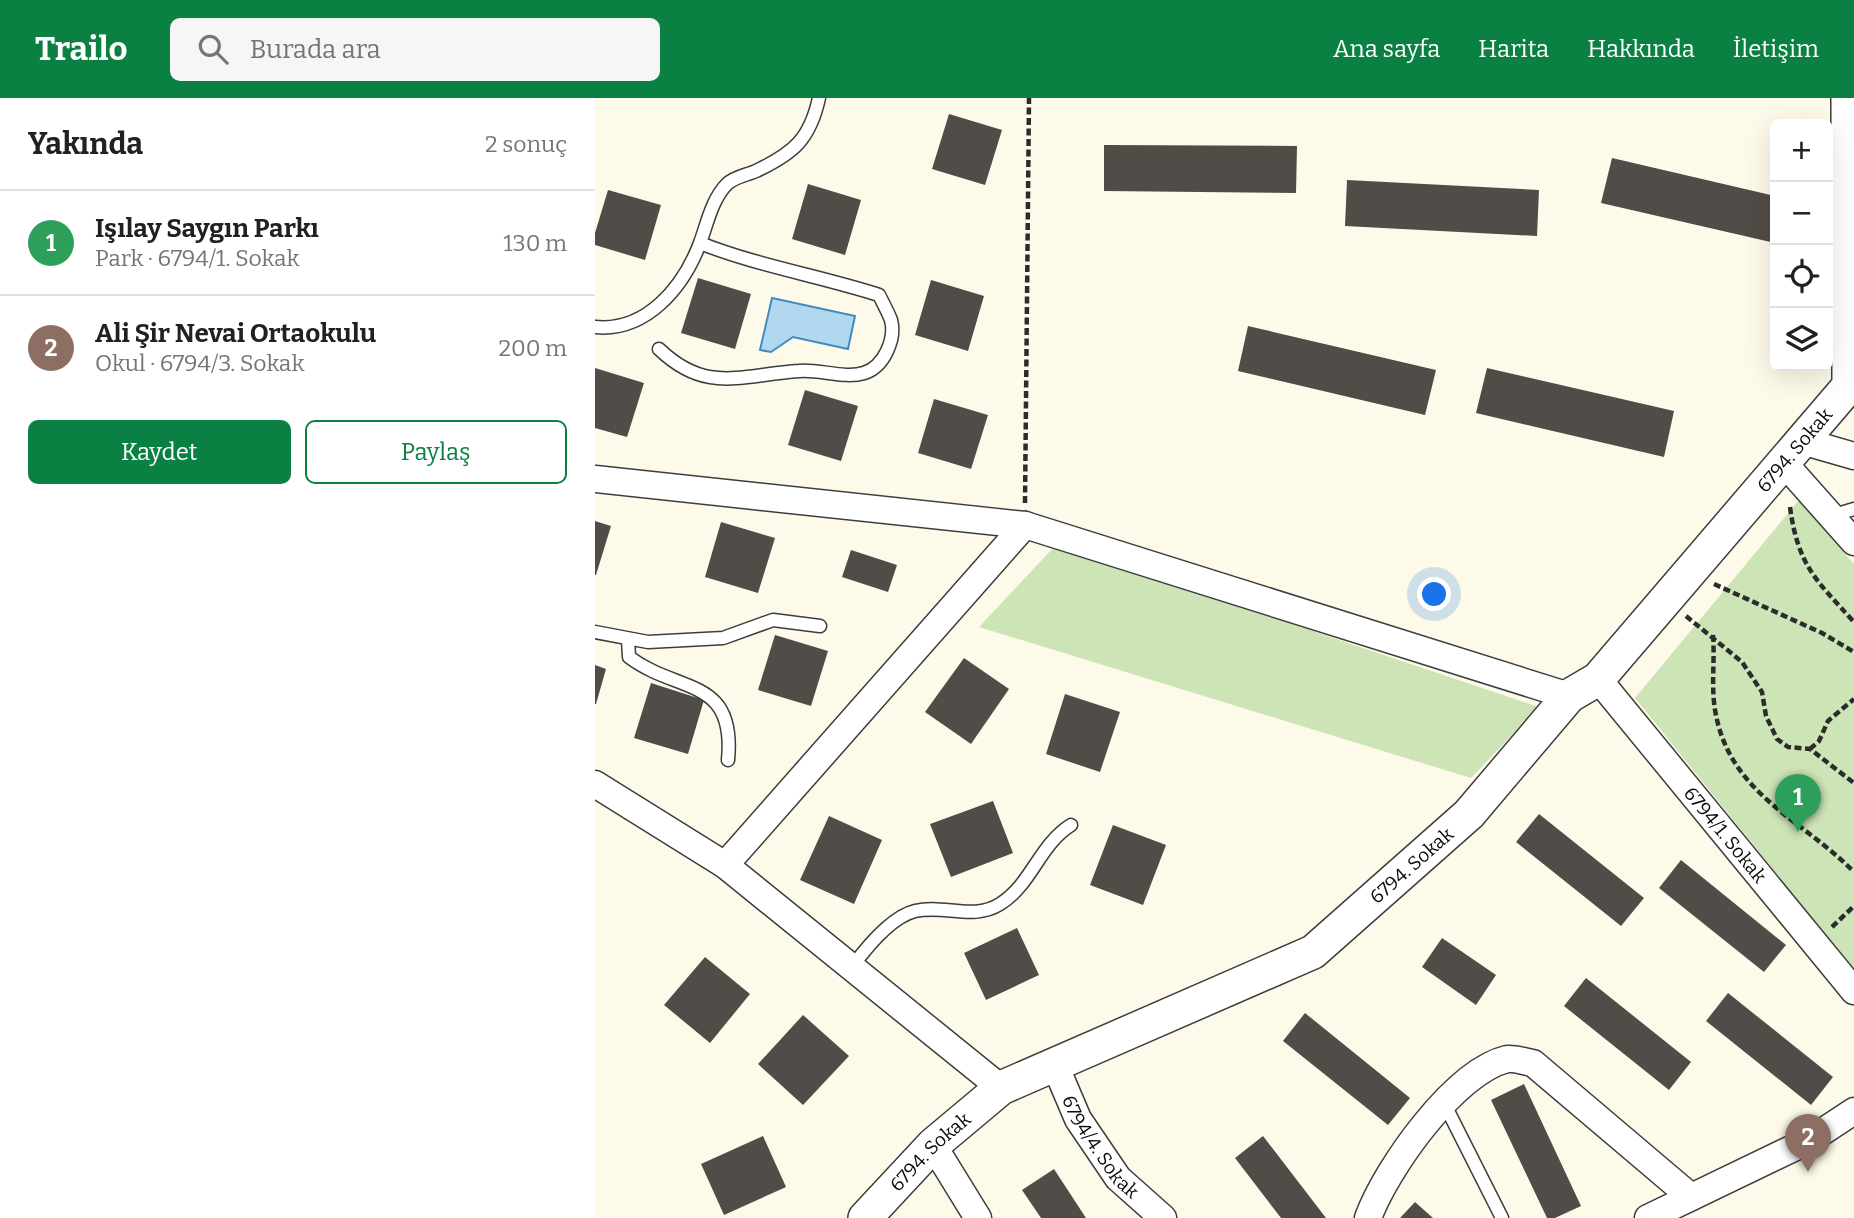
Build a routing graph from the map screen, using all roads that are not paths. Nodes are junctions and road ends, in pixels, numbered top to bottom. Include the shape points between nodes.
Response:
1 (819, 98) edge
2 (1848, 98) edge
3 (700, 243) junction
4 (595, 327) edge
5 (659, 349) dead end
6 (1852, 381) edge
7 (1793, 452) junction
8 (1854, 456) edge
9 (595, 479) edge
10 (1842, 512) edge
11 (1025, 525) junction
12 (1854, 542) edge
13 (820, 626) dead end
14 (595, 632) edge
15 (628, 640) junction
16 (1598, 679) junction
17 (1569, 696) junction
18 (728, 760) dead end
19 (595, 784) edge
20 (1071, 825) dead end
21 (725, 864) junction
22 (852, 967) junction
23 (1854, 991) edge
24 (1055, 1065) junction
25 (1001, 1088) junction
26 (1444, 1102) junction
27 (1854, 1111) edge
28 (933, 1144) junction
29 (1691, 1197) junction
30 (865, 1218) edge
31 (978, 1218) edge
32 (1163, 1218) edge
33 (1368, 1218) edge
34 (1502, 1218) edge
35 (1648, 1218) edge

1 - 3 lane via 807,138 769,164 727,183
2 - 6 street
3 - 4 lane via 652,313 630,325
3 - 5 lane via 732,256 879,295 891,321 887,351 879,364 863,373 808,370 710,379 677,367
6 - 7 street, 6794. Sokak
7 - 8 street
7 - 10 street
7 - 16 street, 6794. Sokak
9 - 11 street
10 - 12 street
11 - 17 street
11 - 21 street
13 - 15 lane via 773,620 723,638
14 - 15 lane
15 - 18 lane via 629,657 640,665 700,689 717,703 728,729
16 - 17 street, 6794. Sokak
16 - 23 street, 6794/1. Sokak
17 - 24 street, 6794. Sokak via 1469,814 1313,952
19 - 21 street
20 - 22 lane via 1048,844 1022,886 1000,904 982,912 914,911 872,940
21 - 22 street
22 - 25 street
24 - 25 street, 6794. Sokak
24 - 32 street, 6794/4. Sokak via 1078,1119 1118,1178
25 - 28 street, 6794. Sokak
26 - 29 street via 1477,1073 1509,1059 1533,1063
26 - 33 street via 1388,1176
26 - 34 lane
27 - 29 street via 1810,1140
28 - 30 street, 6794. Sokak
28 - 31 street
29 - 35 street

